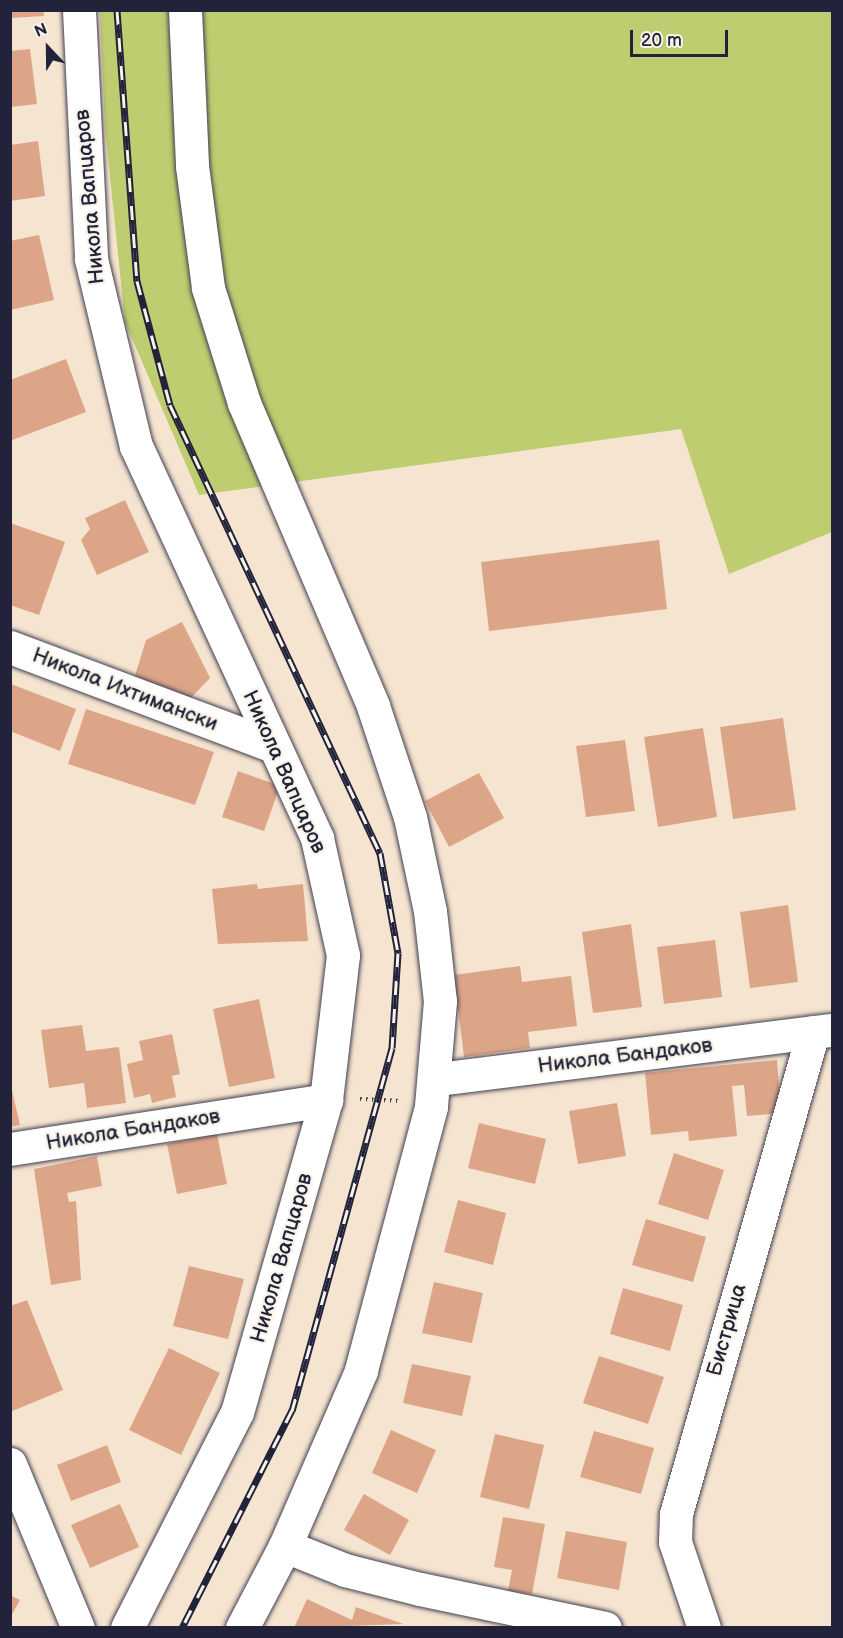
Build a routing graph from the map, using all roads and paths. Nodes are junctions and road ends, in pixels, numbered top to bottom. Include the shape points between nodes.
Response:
1 (79, 10) edge
2 (185, 10) edge
3 (10, 647) edge
4 (274, 746) junction
5 (822, 1031) edge
6 (434, 1093) junction
7 (326, 1101) junction
8 (10, 1149) edge
9 (10, 1464) edge
10 (285, 1546) junction
11 (516, 1620) edge
12 (78, 1628) edge
13 (127, 1628) edge
14 (242, 1628) edge
15 (605, 1628) edge
16 (704, 1628) edge

1 - 4 street, Никола Вапцаров via 91,259 136,446
2 - 6 street via 192,166 208,288 241,394 373,706 410,817 430,911 440,1000
3 - 4 street, Никола Ихтимански
4 - 7 street, Никола Вапцаров via 317,838 333,889 343,955
5 - 6 street, Никола Бандаков
5 - 16 street, Бистрица via 676,1514 675,1542
6 - 7 path
6 - 10 street via 361,1371
7 - 8 street, Никола Бандаков
7 - 13 street, Никола Вапцаров via 237,1412
9 - 12 street
10 - 11 street via 345,1570
10 - 14 street
11 - 15 street

